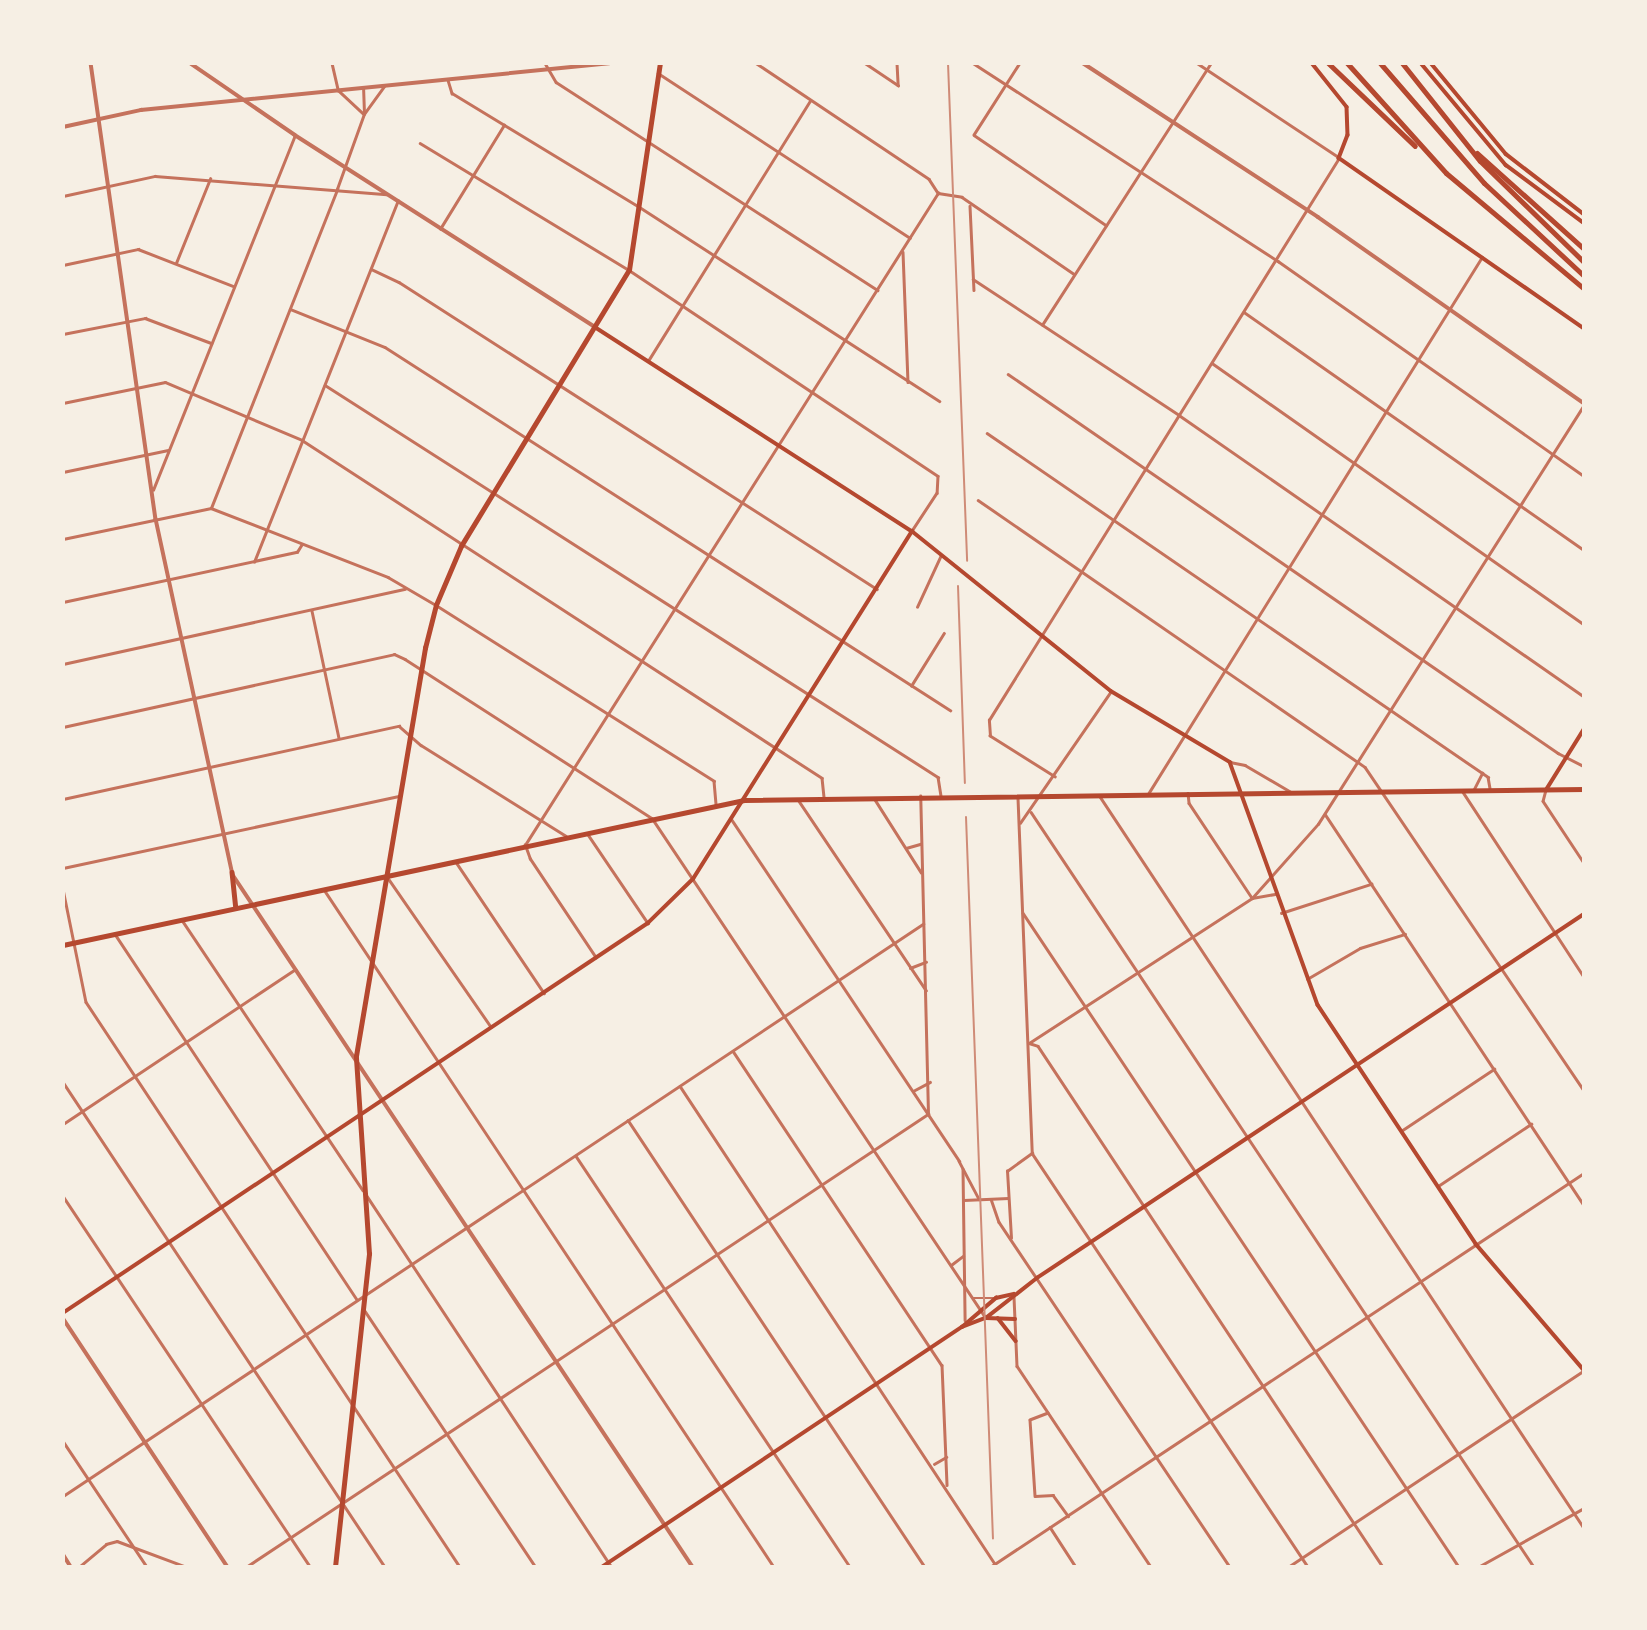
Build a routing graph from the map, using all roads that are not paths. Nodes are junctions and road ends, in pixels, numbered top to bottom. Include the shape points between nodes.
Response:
1 (91, 63) edge
2 (190, 63) edge
3 (332, 63) edge
4 (545, 63) edge
5 (608, 63) edge
6 (660, 63) edge
7 (756, 63) edge
8 (865, 63) edge
9 (897, 63) edge
10 (973, 63) edge
11 (1020, 63) edge
12 (1083, 63) edge
13 (1196, 63) edge
14 (1210, 63) edge
15 (1312, 63) edge
16 (1328, 63) edge
17 (1347, 63) edge
18 (1380, 63) edge
19 (1402, 63) edge
20 (1421, 63) edge
21 (1431, 63) edge
22 (546, 69) junction
23 (1206, 70) junction
24 (658, 73) junction
25 (448, 80) junction
26 (1006, 84) junction
27 (384, 86) junction
28 (363, 88) junction
29 (338, 90) junction
30 (242, 101) junction
31 (810, 101) junction
32 (364, 114) junction
33 (99, 119) junction
34 (1173, 122) junction
35 (504, 125) junction
36 (63, 127) edge
37 (295, 135) junction
38 (648, 139) junction
39 (1461, 139) junction
40 (420, 143) dead end
41 (779, 152) junction
42 (1339, 158) junction
43 (1439, 166) junction
44 (344, 167) junction
45 (1140, 172) junction
46 (473, 176) junction
47 (1530, 176) junction
48 (210, 179) junction
49 (1525, 182) junction
50 (275, 183) junction
51 (109, 186) junction
52 (337, 189) junction
53 (938, 193) junction
54 (386, 194) junction
55 (63, 196) edge
56 (398, 201) junction
57 (746, 203) junction
58 (970, 205) junction
59 (638, 206) junction
60 (1308, 210) junction
61 (1584, 214) edge
62 (1584, 223) edge
63 (1106, 225) junction
64 (440, 229) junction
65 (910, 238) junction
66 (903, 249) junction
67 (1584, 249) edge
68 (118, 253) junction
69 (714, 255) junction
70 (1482, 257) junction
71 (1278, 261) junction
72 (1584, 262) edge
73 (176, 263) junction
74 (63, 265) edge
75 (371, 269) junction
76 (629, 270) junction
77 (1074, 274) junction
78 (1584, 276) edge
79 (973, 279) junction
80 (233, 286) junction
81 (1584, 289) edge
82 (878, 290) junction
83 (974, 290) dead end
84 (682, 306) junction
85 (290, 309) junction
86 (1449, 309) junction
87 (1244, 312) junction
88 (127, 320) junction
89 (1042, 325) junction
90 (595, 327) junction
91 (1584, 328) edge
92 (345, 332) junction
93 (63, 334) edge
94 (211, 342) junction
95 (846, 342) junction
96 (1417, 360) junction
97 (648, 361) junction
98 (1212, 363) junction
99 (1008, 374) dead end
100 (908, 382) junction
101 (325, 385) junction
102 (559, 385) junction
103 (137, 387) junction
104 (191, 392) junction
105 (815, 393) junction
106 (939, 401) dead end
107 (63, 403) edge
108 (1584, 404) edge
109 (1385, 411) junction
110 (1179, 415) junction
111 (247, 416) junction
112 (987, 433) dead end
113 (526, 438) junction
114 (302, 440) junction
115 (781, 447) junction
116 (168, 450) junction
117 (146, 453) junction
118 (1552, 454) junction
119 (1353, 463) junction
120 (1147, 466) junction
121 (63, 472) edge
122 (1584, 476) edge
123 (152, 491) junction
124 (492, 492) junction
125 (978, 500) dead end
126 (744, 504) junction
127 (1520, 506) junction
128 (211, 508) junction
129 (1321, 514) junction
130 (1115, 518) junction
131 (156, 519) junction
132 (267, 529) junction
133 (912, 531) junction
134 (63, 539) edge
135 (302, 544) junction
136 (461, 546) junction
137 (1584, 550) edge
138 (941, 555) junction
139 (710, 556) junction
140 (1488, 557) junction
141 (254, 562) junction
142 (1289, 565) junction
143 (1083, 569) junction
144 (169, 579) junction
145 (406, 589) junction
146 (877, 589) junction
147 (63, 602) edge
148 (436, 605) junction
149 (917, 607) dead end
150 (1457, 608) junction
151 (676, 610) junction
152 (312, 611) junction
153 (1257, 617) junction
154 (1584, 624) edge
155 (944, 633) dead end
156 (1041, 636) junction
157 (183, 638) junction
158 (843, 642) junction
159 (1424, 659) junction
160 (642, 662) junction
161 (63, 664) edge
162 (1225, 668) junction
163 (421, 670) junction
164 (325, 671) junction
165 (911, 686) junction
166 (1111, 691) junction
167 (810, 695) junction
168 (1584, 696) edge
169 (195, 699) junction
170 (950, 710) dead end
171 (1392, 710) junction
172 (608, 715) junction
173 (63, 727) edge
174 (1584, 729) edge
175 (1184, 734) junction
176 (409, 735) junction
177 (340, 738) junction
178 (775, 748) junction
179 (1566, 757) junction
180 (1230, 762) junction
181 (1359, 762) junction
182 (210, 766) junction
183 (1584, 766) edge
184 (574, 768) junction
185 (1482, 773) junction
186 (1055, 777) junction
187 (1584, 789) edge
188 (1462, 790) junction
189 (1473, 790) junction
190 (1490, 790) junction
191 (1546, 790) junction
192 (1385, 791) junction
193 (1292, 792) junction
194 (1339, 792) junction
195 (1188, 793) junction
196 (1244, 793) junction
197 (1099, 794) junction
198 (1148, 794) junction
199 (1018, 795) junction
200 (1043, 795) junction
201 (399, 796) junction
202 (920, 796) junction
203 (941, 796) junction
204 (873, 797) junction
205 (797, 798) junction
206 (824, 798) junction
207 (63, 799) edge
208 (744, 800) junction
209 (716, 805) junction
210 (1031, 812) junction
211 (1325, 814) junction
212 (652, 818) junction
213 (541, 820) junction
214 (732, 820) junction
215 (1020, 823) junction
216 (587, 832) junction
217 (224, 834) junction
218 (566, 836) junction
219 (921, 844) junction
220 (525, 845) junction
221 (906, 848) junction
222 (454, 860) junction
223 (1584, 863) edge
224 (63, 868) edge
225 (232, 872) junction
226 (922, 872) junction
227 (385, 876) junction
228 (1269, 876) junction
229 (693, 879) junction
230 (1371, 884) junction
231 (63, 889) edge
232 (323, 889) junction
233 (1275, 894) junction
234 (1252, 898) junction
235 (252, 904) junction
236 (236, 908) junction
237 (1023, 913) junction
238 (1282, 913) junction
239 (1584, 914) edge
240 (181, 920) junction
241 (648, 923) junction
242 (925, 923) junction
243 (1555, 933) junction
244 (116, 934) junction
245 (1405, 934) junction
246 (1192, 938) junction
247 (74, 943) junction
248 (894, 944) junction
249 (63, 945) edge
250 (596, 958) junction
251 (371, 961) junction
252 (926, 962) junction
253 (910, 968) junction
254 (1503, 968) junction
255 (296, 969) junction
256 (1139, 973) junction
257 (1584, 977) edge
258 (1307, 979) junction
259 (839, 980) junction
260 (927, 992) junction
261 (544, 993) junction
262 (1450, 1003) junction
263 (239, 1007) junction
264 (1087, 1008) junction
265 (784, 1017) junction
266 (491, 1028) junction
267 (187, 1042) junction
268 (1029, 1043) junction
269 (733, 1051) junction
270 (356, 1056) junction
271 (440, 1062) junction
272 (1357, 1065) junction
273 (1494, 1069) junction
274 (134, 1076) junction
275 (63, 1082) edge
276 (930, 1082) junction
277 (680, 1086) junction
278 (913, 1091) junction
279 (1584, 1091) edge
280 (384, 1100) junction
281 (1301, 1102) junction
282 (82, 1111) junction
283 (928, 1114) junction
284 (359, 1117) junction
285 (628, 1120) junction
286 (63, 1124) edge
287 (1531, 1124) junction
288 (1401, 1130) junction
289 (1249, 1137) junction
290 (326, 1138) junction
291 (874, 1149) junction
292 (1032, 1153) junction
293 (576, 1155) junction
294 (962, 1166) junction
295 (274, 1172) junction
296 (1196, 1172) junction
297 (1584, 1173) edge
298 (1569, 1182) junction
299 (821, 1184) junction
300 (1438, 1186) junction
301 (525, 1189) junction
302 (63, 1196) edge
303 (368, 1197) junction
304 (1008, 1198) junction
305 (979, 1199) junction
306 (992, 1199) junction
307 (964, 1200) junction
308 (1584, 1205) edge
309 (221, 1207) junction
310 (1144, 1207) junction
311 (769, 1219) junction
312 (467, 1227) junction
313 (1011, 1238) junction
314 (1091, 1241) junction
315 (169, 1242) junction
316 (1476, 1244) junction
317 (717, 1254) junction
318 (963, 1256) junction
319 (411, 1265) junction
320 (951, 1265) junction
321 (117, 1277) junction
322 (1037, 1278) junction
323 (1420, 1282) junction
324 (963, 1284) junction
325 (665, 1289) junction
326 (367, 1294) junction
327 (1014, 1294) junction
328 (973, 1298) junction
329 (996, 1298) junction
330 (358, 1300) junction
331 (980, 1309) junction
332 (365, 1311) junction
333 (63, 1313) edge
334 (1368, 1316) junction
335 (63, 1318) edge
336 (986, 1318) junction
337 (999, 1318) junction
338 (1015, 1319) junction
339 (965, 1320) junction
340 (612, 1323) junction
341 (962, 1327) junction
342 (306, 1334) junction
343 (1016, 1341) junction
344 (930, 1349) junction
345 (1315, 1351) junction
346 (556, 1361) junction
347 (254, 1369) junction
348 (1584, 1370) edge
349 (878, 1383) junction
350 (1263, 1386) junction
351 (499, 1398) junction
352 (201, 1404) junction
353 (354, 1406) junction
354 (1048, 1413) junction
355 (826, 1418) junction
356 (1511, 1419) junction
357 (1211, 1421) junction
358 (447, 1433) junction
359 (63, 1441) edge
360 (145, 1441) junction
361 (774, 1453) junction
362 (1459, 1453) junction
363 (1157, 1456) junction
364 (946, 1457) junction
365 (933, 1465) junction
366 (394, 1468) junction
367 (89, 1479) junction
368 (947, 1486) junction
369 (721, 1488) junction
370 (1406, 1488) junction
371 (1102, 1493) junction
372 (63, 1496) edge
373 (342, 1503) junction
374 (1584, 1508) edge
375 (1574, 1513) junction
376 (1068, 1516) junction
377 (1354, 1523) junction
378 (665, 1525) junction
379 (1050, 1527) junction
380 (1584, 1528) edge
381 (290, 1538) junction
382 (132, 1544) junction
383 (1519, 1544) junction
384 (63, 1554) edge
385 (1302, 1558) junction
386 (610, 1565) edge
387 (996, 1565) edge
388 (71, 1567) edge
389 (79, 1567) edge
390 (147, 1567) edge
391 (187, 1567) edge
392 (228, 1567) edge
393 (246, 1567) edge
394 (310, 1567) edge
395 (335, 1567) edge
396 (385, 1567) edge
397 (460, 1567) edge
398 (536, 1567) edge
399 (602, 1567) edge
400 (693, 1567) edge
401 (774, 1567) edge
402 (850, 1567) edge
403 (925, 1567) edge
404 (990, 1567) edge
405 (1076, 1567) edge
406 (1151, 1567) edge
407 (1230, 1567) edge
408 (1288, 1567) edge
409 (1308, 1567) edge
410 (1383, 1567) edge
411 (1459, 1567) edge
412 (1478, 1567) edge
413 (1534, 1567) edge

1 - 33 street
2 - 30 street
3 - 29 street
4 - 22 street
5 - 22 street
6 - 24 main road
7 - 31 street
8 - 9 street via 898,85
10 - 26 street
11 - 26 street
12 - 34 street
13 - 23 street
14 - 23 street
15 - 42 main road via 1347,107 1349,128
16 - 43 highway
17 - 43 highway
18 - 78 highway via 1484,183
19 - 39 highway
20 - 49 main road via 1486,144
21 - 47 main road via 1480,125
22 - 25 street
22 - 38 street via 556,82
23 - 34 street
23 - 42 street
24 - 38 main road
24 - 41 street
25 - 27 street
25 - 35 street via 452,93
26 - 45 street
26 - 63 street via 975,135
27 - 28 street
27 - 32 street
28 - 29 street
28 - 32 street
29 - 30 street
29 - 32 street
30 - 33 street via 141,110
30 - 37 street
31 - 41 street
31 - 53 street via 929,179
32 - 44 street
33 - 36 street
33 - 51 street
34 - 45 street
34 - 60 street
35 - 46 street
35 - 59 street
37 - 44 street
37 - 50 street
38 - 57 street
38 - 59 main road
39 - 67 highway
39 - 72 highway
40 - 46 street
41 - 57 street
41 - 65 street
42 - 60 street
42 - 70 main road
43 - 81 highway
44 - 52 street
44 - 54 street
45 - 63 street
45 - 71 street
46 - 64 street
46 - 76 street
47 - 49 main road
47 - 61 main road
48 - 50 street
48 - 51 street via 155,176
48 - 73 street
49 - 62 main road
50 - 52 street
50 - 80 street
51 - 55 street
51 - 68 street
52 - 54 street
52 - 85 street
53 - 58 street via 951,192
53 - 65 street
54 - 56 street
56 - 64 street
56 - 75 street
57 - 69 street
57 - 82 street
58 - 77 street
58 - 79 street
59 - 69 street
59 - 76 main road
60 - 71 street
60 - 86 street
63 - 77 street
64 - 90 street
65 - 66 street
66 - 82 street
66 - 100 street
68 - 73 street via 138,249
68 - 74 street
68 - 88 street
69 - 84 street
69 - 95 street
70 - 86 street
70 - 91 main road
71 - 87 street
71 - 96 street
73 - 80 street
75 - 92 street
75 - 102 street via 399,282
76 - 84 street
76 - 90 main road
77 - 89 street
79 - 83 street
79 - 89 street
80 - 94 street
82 - 95 street
84 - 97 street
84 - 105 street
85 - 92 street
85 - 111 street
86 - 96 street
86 - 108 street
87 - 98 street
87 - 109 street
88 - 93 street
88 - 94 street via 145,318
88 - 103 street
89 - 110 street
90 - 97 main road
90 - 102 main road
92 - 101 street
92 - 113 street via 385,347
94 - 104 street
95 - 100 street
95 - 105 street
96 - 109 street
96 - 118 street
97 - 115 main road
98 - 110 street
98 - 119 street
99 - 120 street
100 - 106 street
101 - 114 street
101 - 124 street
102 - 113 main road
102 - 126 street
103 - 104 street via 165,382
103 - 107 street
103 - 117 street
104 - 111 street
104 - 116 street
105 - 115 street
105 - 133 street via 938,476 937,493
108 - 118 street
109 - 119 street
109 - 127 street
110 - 120 street
110 - 129 street
111 - 114 street
111 - 128 street
112 - 130 street
113 - 124 main road
113 - 139 street
114 - 132 street
114 - 136 street
115 - 126 street
115 - 133 main road
116 - 117 street
116 - 123 street
117 - 121 street
117 - 123 street
118 - 122 street
118 - 127 street
119 - 129 street
119 - 140 street
120 - 130 street
120 - 142 street
123 - 131 street
124 - 136 main road
124 - 151 street
125 - 143 street
126 - 139 street
126 - 146 street
127 - 137 street
127 - 140 street
128 - 131 street
128 - 132 street
129 - 142 street
129 - 150 street
130 - 143 street
130 - 153 street
131 - 134 street
131 - 144 street
132 - 135 street
132 - 141 street
133 - 138 main road
133 - 146 main road
135 - 141 street via 297,552
135 - 145 street via 388,577
136 - 148 main road
136 - 160 street
138 - 149 street
138 - 156 main road
139 - 151 street
139 - 158 street
140 - 150 street
140 - 154 street
141 - 144 street
142 - 153 street
142 - 159 street
143 - 156 street
143 - 162 street
144 - 147 street
144 - 157 street
145 - 148 street
145 - 152 street
146 - 158 main road
148 - 163 main road
148 - 172 street
150 - 159 street
150 - 168 street
151 - 160 street
151 - 167 street
152 - 157 street
152 - 164 street
153 - 162 street
153 - 171 street
155 - 165 street
156 - 166 main road
156 - 186 street via 993,711 988,727 990,736
157 - 161 street
157 - 169 street
158 - 165 street
158 - 167 main road
159 - 171 street
159 - 179 street
160 - 172 street
160 - 178 street
162 - 175 street
162 - 181 street
163 - 164 street via 394,654
163 - 176 main road
163 - 184 street
164 - 169 street
164 - 177 street
165 - 170 street
166 - 175 main road
166 - 186 street
167 - 178 main road
167 - 203 street via 938,777
169 - 173 street
169 - 182 street
171 - 181 street
171 - 185 street
172 - 184 street
172 - 209 street via 714,781
174 - 179 main road
175 - 180 main road
175 - 198 street
176 - 177 street via 399,726
176 - 201 main road
176 - 213 street
177 - 182 street
178 - 206 street via 821,778
178 - 208 main road
179 - 183 street
179 - 191 main road
180 - 193 street via 1245,765
180 - 196 main road
181 - 192 street
181 - 194 street
182 - 207 street
182 - 217 street
184 - 212 street
184 - 213 street
185 - 189 street
185 - 190 street via 1488,777
186 - 200 street
187 - 191 main road
188 - 189 main road
188 - 192 main road
188 - 243 street
189 - 190 main road
190 - 191 main road
191 - 223 street via 1543,801
192 - 194 main road
192 - 254 street
193 - 194 main road
193 - 196 main road
194 - 211 street
195 - 196 main road
195 - 198 main road
195 - 234 street via 1189,803
196 - 228 main road
197 - 198 main road
197 - 200 main road
197 - 246 street
199 - 200 main road
199 - 203 main road
199 - 215 street
200 - 210 street
201 - 217 street
201 - 227 main road
202 - 203 main road
202 - 204 main road
202 - 219 street
204 - 206 main road
204 - 221 street
205 - 206 main road
205 - 208 main road
205 - 248 street
208 - 209 main road
208 - 214 main road
209 - 212 main road
210 - 215 street
210 - 256 street
211 - 228 street
211 - 230 street
212 - 216 main road
212 - 229 street
213 - 218 street
213 - 220 street
214 - 229 main road
214 - 259 street
215 - 237 street
216 - 218 main road
216 - 241 street
217 - 224 street
217 - 225 street
218 - 220 main road
219 - 221 street
219 - 226 street
220 - 222 main road
220 - 250 street
221 - 226 street
222 - 227 main road
222 - 261 street
225 - 235 street
225 - 236 main road
226 - 242 street
227 - 232 main road
227 - 251 main road
227 - 266 street via 397,887
228 - 233 main road
228 - 234 street
229 - 241 main road
229 - 265 street
230 - 238 street
230 - 245 street
231 - 247 street
232 - 235 main road
232 - 251 street
233 - 234 street
233 - 238 main road
234 - 246 street
235 - 236 main road
235 - 255 street
236 - 240 main road
237 - 264 street
237 - 268 street
238 - 258 main road
239 - 243 main road
240 - 244 main road
240 - 263 street
241 - 250 main road
242 - 248 street
242 - 252 street
243 - 254 main road
243 - 257 street
244 - 247 main road
244 - 267 street
245 - 258 street via 1360,948
245 - 262 street
246 - 256 street
246 - 281 street
247 - 249 main road
247 - 274 street via 86,1002
248 - 253 street
248 - 259 street
250 - 261 main road
251 - 270 main road
251 - 271 street
252 - 253 street
252 - 260 street
253 - 260 street
254 - 262 main road
254 - 279 street
255 - 263 street
255 - 270 street
256 - 264 street
256 - 289 street
258 - 272 main road via 1318,1005
259 - 265 street
259 - 278 street
260 - 276 street
261 - 266 main road
262 - 272 main road
262 - 273 street
263 - 267 street
263 - 290 street
264 - 268 street
264 - 296 street
265 - 269 street
265 - 291 street
266 - 271 main road
267 - 274 street
267 - 295 street
268 - 292 street
268 - 310 street via 1038,1046
269 - 277 street
269 - 299 street
270 - 280 street
270 - 284 main road
271 - 280 main road
271 - 301 street
272 - 281 main road
272 - 288 main road
273 - 287 street
273 - 288 street
274 - 282 street
274 - 309 street
275 - 282 street
276 - 278 street
276 - 283 street
277 - 285 street
277 - 311 street
278 - 283 street
280 - 284 main road
280 - 312 street
281 - 289 main road
281 - 323 street
282 - 286 street
282 - 315 street
283 - 291 street
283 - 294 street
284 - 290 main road
284 - 303 main road
285 - 293 street
285 - 317 street
287 - 298 street
287 - 300 street
288 - 300 main road
289 - 296 main road
289 - 334 street
290 - 295 main road
290 - 303 street
291 - 299 street
291 - 320 street
292 - 304 street via 1007,1171
292 - 314 street
293 - 301 street
293 - 325 street
294 - 305 street
294 - 307 street
295 - 309 main road
295 - 330 street
296 - 310 main road
296 - 345 street
297 - 298 street
298 - 308 street
298 - 316 street
299 - 311 street
299 - 344 street
300 - 316 main road
301 - 312 street
301 - 340 street
302 - 321 street
303 - 319 street
303 - 326 main road
304 - 306 street
304 - 313 street
305 - 306 street
305 - 307 street
306 - 313 street via 999,1222
307 - 318 street
309 - 315 main road
309 - 342 street
310 - 314 main road
310 - 350 street
311 - 317 street
311 - 349 street
312 - 319 street
312 - 346 street
313 - 322 street
314 - 322 main road
314 - 357 street
315 - 321 main road
315 - 347 street
316 - 323 street
316 - 348 main road
317 - 325 street
317 - 355 street
318 - 320 street
318 - 324 street
319 - 326 street
319 - 351 street
320 - 324 street
321 - 333 main road
321 - 352 street
322 - 327 main road
322 - 363 street
323 - 334 street
323 - 356 street
324 - 328 street
324 - 339 street
325 - 340 street
325 - 361 street
326 - 330 street
326 - 332 main road
327 - 329 main road
327 - 336 main road
327 - 338 street
328 - 329 street
328 - 331 street
329 - 331 main road
330 - 342 street
331 - 336 street
331 - 339 main road
332 - 353 main road
332 - 358 street
334 - 345 street
334 - 362 street
335 - 360 street
336 - 337 main road
336 - 341 main road
337 - 338 main road
337 - 343 main road
338 - 343 street
339 - 341 main road
340 - 346 street
340 - 369 street
341 - 344 main road
342 - 347 street
342 - 353 street
343 - 354 street via 1017,1366
344 - 349 main road
344 - 364 street via 942,1365
345 - 350 street
345 - 370 street
346 - 351 street
346 - 378 street
347 - 352 street
347 - 373 street
348 - 356 street
349 - 355 main road
349 - 365 street
350 - 357 street
350 - 377 street
351 - 358 street
351 - 386 street
352 - 360 street
352 - 381 street
353 - 366 street
353 - 373 main road
354 - 371 street
354 - 376 street via 1030,1420 1035,1496 1053,1495
355 - 361 main road
355 - 403 street
356 - 362 street
356 - 375 street
357 - 363 street
357 - 385 street
358 - 366 street
358 - 398 street
359 - 367 street
360 - 367 street
360 - 392 street
361 - 369 main road
361 - 402 street
362 - 370 street
362 - 383 street
363 - 371 street
363 - 407 street
364 - 365 street
364 - 368 street
365 - 368 street
366 - 373 street
366 - 397 street
367 - 372 street
367 - 382 street
368 - 387 street
369 - 378 main road
369 - 401 street
370 - 377 street
370 - 411 street
371 - 376 street
371 - 406 street
373 - 381 street
373 - 395 main road
373 - 396 street
374 - 375 street
375 - 380 street
375 - 383 street
376 - 379 street
377 - 385 street
377 - 410 street
378 - 386 main road
378 - 400 street
379 - 387 street
379 - 405 street
381 - 393 street
381 - 394 street
382 - 389 street via 106,1544
382 - 390 street
382 - 391 street
383 - 412 street
383 - 413 street
384 - 388 street
385 - 408 street
385 - 409 street
386 - 399 main road
387 - 404 street

